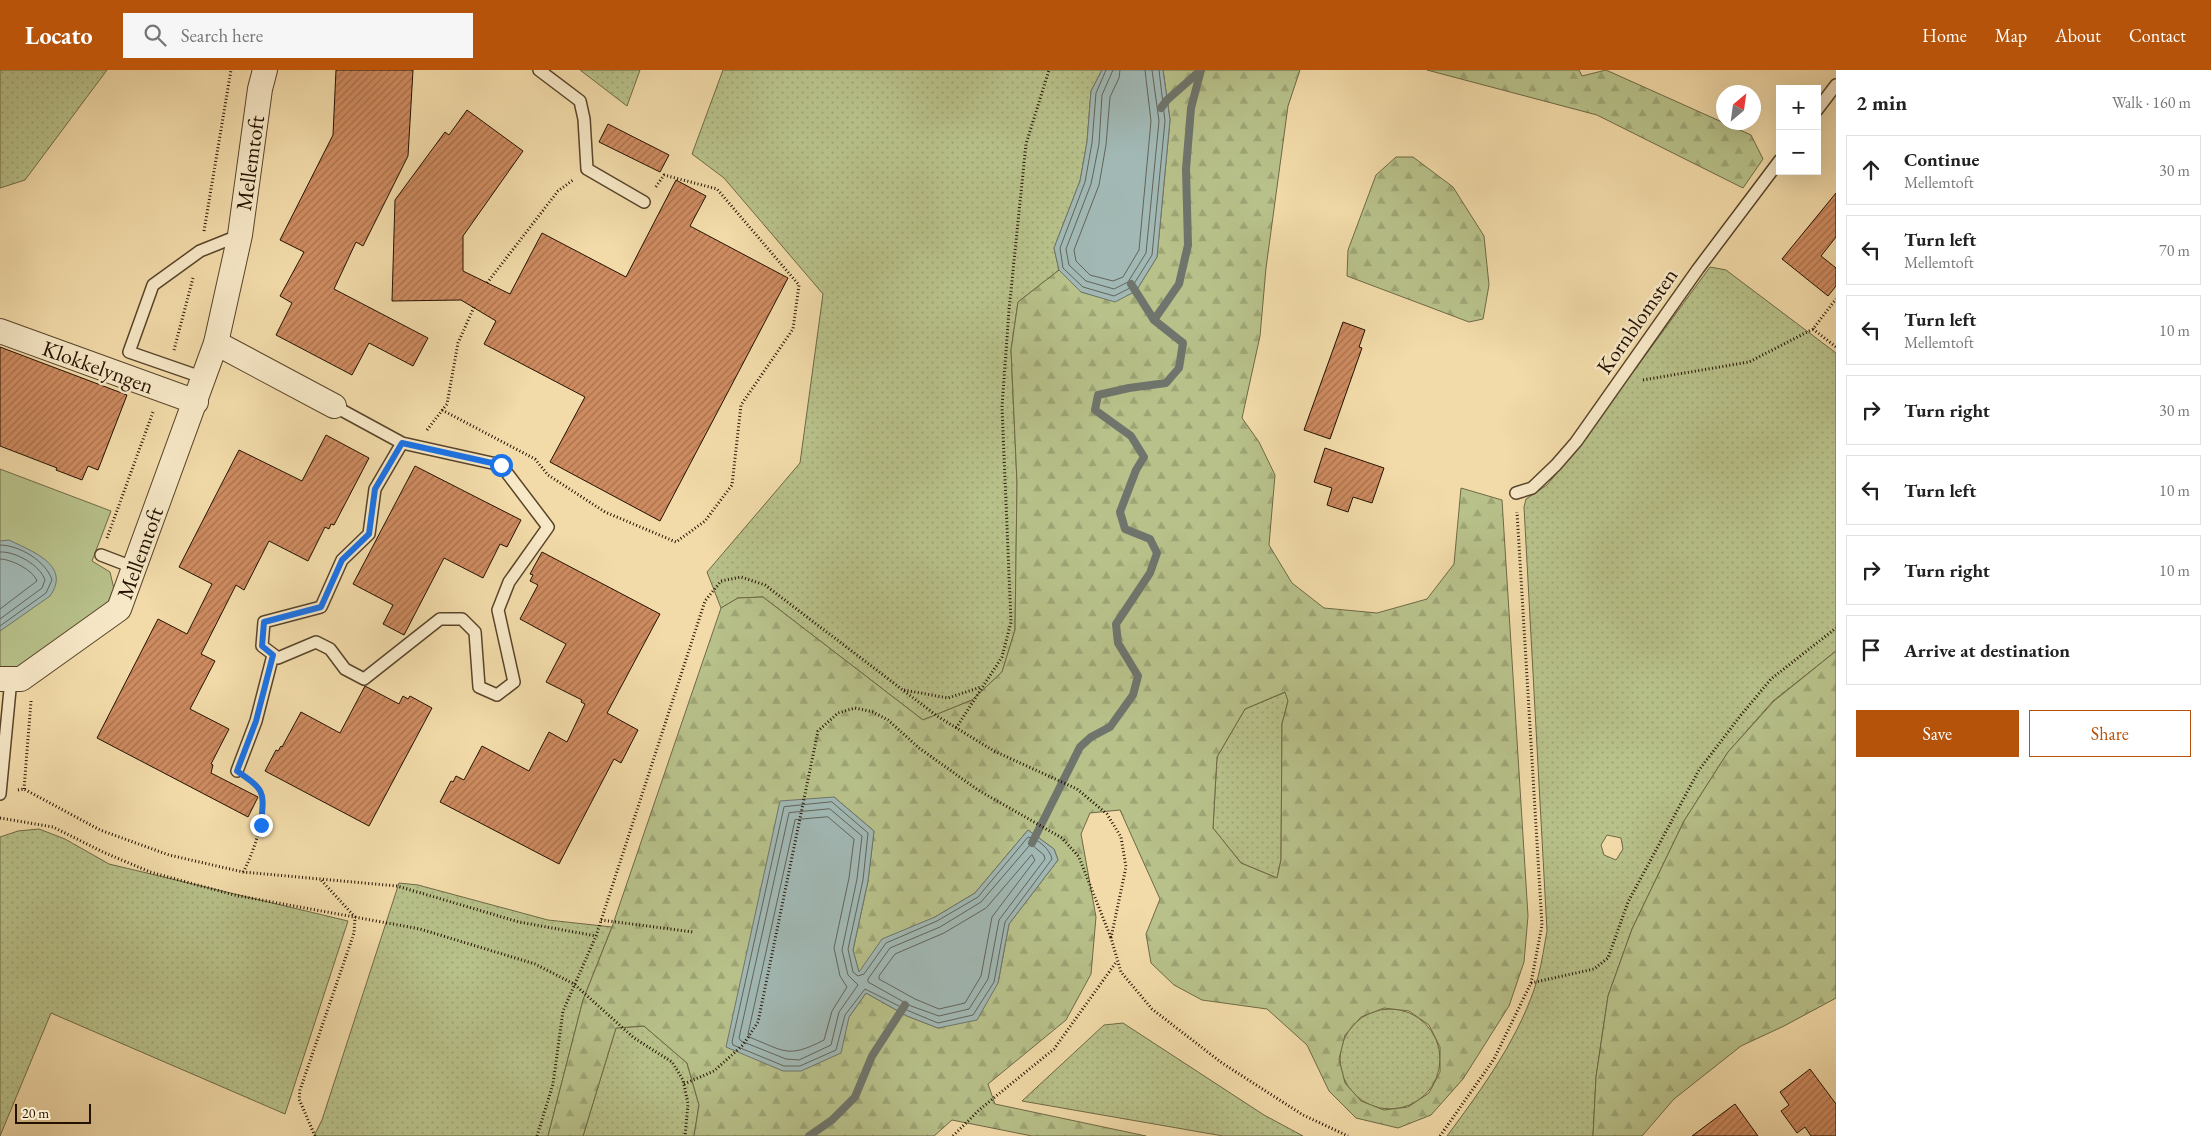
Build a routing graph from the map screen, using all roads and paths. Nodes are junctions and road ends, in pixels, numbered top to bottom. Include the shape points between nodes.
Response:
1 (231, 70) edge
2 (265, 70) edge
3 (539, 70) edge
4 (1049, 70) edge
5 (1836, 85) edge
6 (1821, 105) edge
7 (1776, 165) edge
8 (587, 169) junction
9 (644, 202) joint
10 (240, 235) junction
11 (200, 251) junction
12 (487, 283) dead end
13 (1836, 300) edge
14 (474, 307) dead end
15 (1812, 329) junction
16 (0, 331) edge
17 (216, 343) junction
18 (1836, 347) edge
19 (170, 366) junction
20 (204, 378) junction
21 (1617, 384) junction
22 (161, 389) junction
23 (196, 402) junction
24 (334, 406) joint
25 (442, 410) junction
26 (407, 444) junction
27 (1516, 493) joint
28 (101, 555) joint
29 (135, 568) junction
30 (1836, 628) edge
31 (273, 655) junction
32 (36, 668) junction
33 (6, 679) edge
34 (982, 687) junction
35 (904, 690) junction
36 (956, 728) junction
37 (237, 771) joint
38 (0, 794) edge
39 (0, 818) edge
40 (243, 872) junction
41 (321, 880) junction
42 (355, 917) junction
43 (601, 920) junction
44 (693, 932) dead end
45 (596, 936) junction
46 (1111, 938) junction
47 (1118, 960) junction
48 (1531, 983) junction
49 (574, 984) junction
50 (684, 1084) junction
51 (315, 1136) edge
52 (537, 1136) edge
53 (685, 1136) edge
54 (953, 1136) edge
55 (1348, 1136) edge
56 (1440, 1136) edge

1 - 11 path
2 - 10 street, Mellemtoft
3 - 8 lane via 580,101
4 - 34 path via 1026,144 1002,407 1011,622 1002,657
5 - 6 lane
7 - 21 lane, Kornblomsten
8 - 9 lane
8 - 12 path via 558,191
9 - 25 path via 664,175 717,189 799,285 793,329 741,406 732,485 705,520 676,542 656,535 605,512 548,475 536,459
10 - 11 lane
10 - 17 street, Mellemtoft
11 - 19 path
11 - 19 lane via 153,286 129,352
13 - 15 path
14 - 25 path via 458,343 447,404
15 - 18 path
15 - 21 path via 1749,362
16 - 22 street, Klokkelyngen
17 - 20 street, Mellemtoft
17 - 24 street
19 - 20 lane
20 - 23 street, Mellemtoft
21 - 27 lane, Kornblomsten via 1556,465 1532,488
22 - 23 street, Klokkelyngen
22 - 28 path
23 - 29 street, Mellemtoft
24 - 26 lane
25 - 26 path
26 - 31 lane via 375,489 369,534 342,560 321,607 264,622 262,646
26 - 31 lane via 501,465 548,527 509,582 498,610 514,682 497,695 479,687 476,632 462,620 440,619 364,680 345,669 330,649 316,642 278,658
27 - 48 path via 1542,925
28 - 29 lane
29 - 32 street, Mellemtoft via 119,609
30 - 48 path via 1771,679 1700,770 1628,902 1608,958 1594,969
31 - 37 lane via 256,721
32 - 33 street, Mellemtoft via 21,679
32 - 40 path via 45,685 30,702 24,789 100,830 169,855
33 - 38 lane, Mellemtoft
34 - 35 path via 948,698
34 - 36 path
35 - 36 path
35 - 43 path via 764,585 741,577 721,581 705,601
36 - 46 path via 994,751 1077,789 1107,814 1121,837 1126,867
37 - 40 path via 258,785 263,794 261,825
39 - 42 path via 53,827 150,872 234,895
40 - 41 path
41 - 42 path
41 - 45 path via 397,886 519,922
42 - 49 path via 420,929 526,961
42 - 51 path via 354,933 300,1090 300,1099
43 - 44 path
43 - 45 path
45 - 49 path
46 - 47 path
46 - 50 path via 1079,857 1057,835 978,790 919,748 888,720 855,708 838,713 818,731 758,1022 743,1045 714,1071
47 - 54 path via 1054,1049 979,1110
47 - 55 path via 1121,972 1152,1009 1222,1063 1303,1115
48 - 56 path via 1494,1059
49 - 50 path via 634,1038 672,1062
49 - 52 path via 563,1011 552,1084
50 - 53 path via 688,1104

